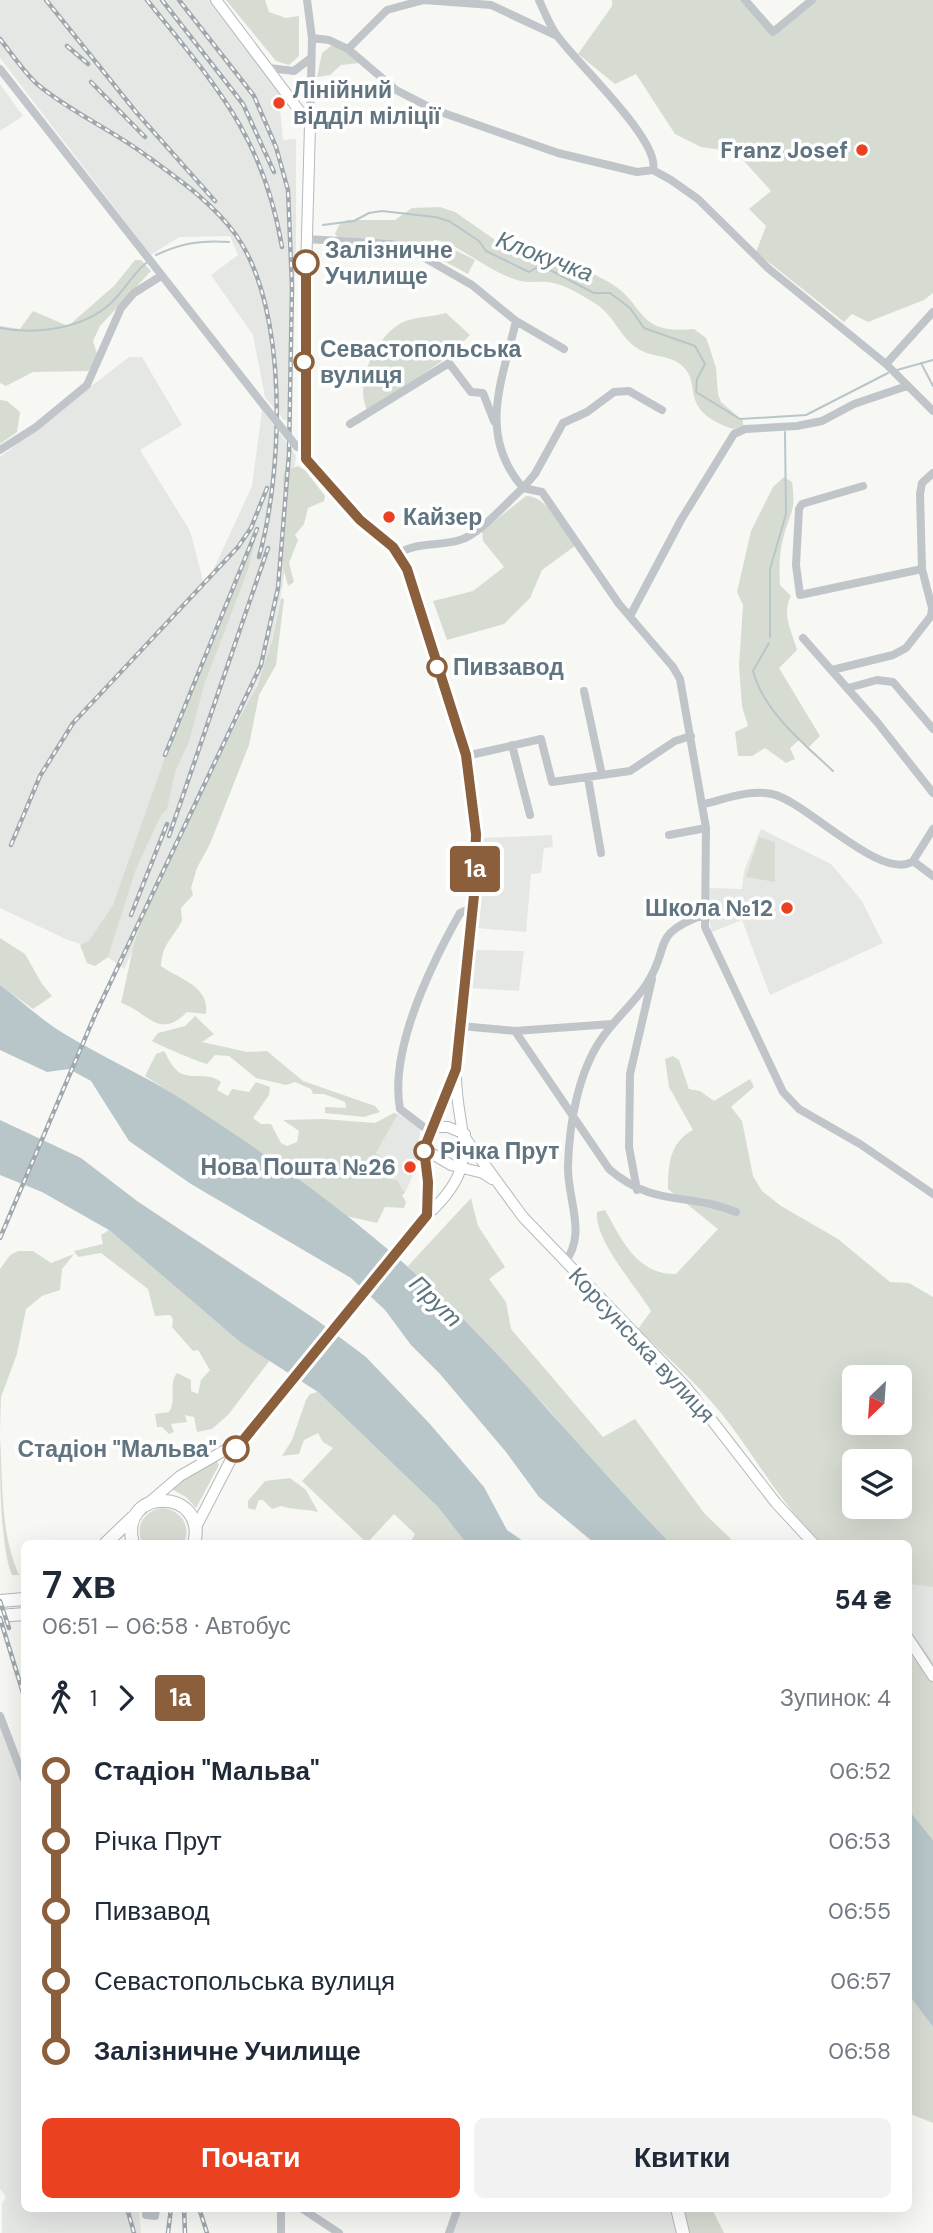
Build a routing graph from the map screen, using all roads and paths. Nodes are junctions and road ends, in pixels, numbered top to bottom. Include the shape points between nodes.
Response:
1 (216, 0) edge
2 (307, 0) edge
3 (538, 0) edge
4 (745, 0) edge
5 (812, 0) edge
6 (556, 36) junction
7 (312, 38) junction
8 (348, 49) junction
9 (311, 58) junction
10 (269, 68) junction
11 (0, 69) edge
12 (287, 73) junction
13 (284, 87) junction
14 (310, 125) junction
15 (653, 170) junction
16 (306, 239) junction
17 (161, 276) junction
18 (933, 312) edge
19 (516, 321) junction
20 (564, 349) dead end
21 (886, 364) junction
22 (907, 386) junction
23 (662, 410) dead end
24 (933, 411) edge
25 (350, 424) dead end
26 (497, 434) junction
27 (0, 450) edge
28 (306, 459) junction
29 (933, 473) edge
30 (863, 486) dead end
31 (523, 488) junction
32 (397, 554) junction
33 (922, 569) junction
34 (630, 616) junction
35 (803, 638) dead end
36 (832, 670) junction
37 (848, 688) junction
38 (584, 691) dead end
39 (933, 729) edge
40 (691, 736) junction
41 (512, 745) junction
42 (466, 755) junction
43 (602, 775) junction
44 (588, 778) junction
45 (933, 793) edge
46 (704, 803) junction
47 (530, 815) dead end
48 (706, 828) junction
49 (933, 829) edge
50 (669, 835) dead end
51 (601, 853) dead end
52 (913, 861) junction
53 (933, 876) edge
54 (472, 908) junction
55 (703, 915) junction
56 (654, 974) junction
57 (612, 1024) junction
58 (461, 1026) junction
59 (515, 1031) junction
60 (456, 1069) junction
61 (574, 1118) junction
62 (430, 1129) junction
63 (465, 1136) junction
64 (424, 1149) junction
65 (461, 1168) junction
66 (494, 1181) junction
67 (637, 1190) junction
68 (933, 1194) edge
69 (736, 1212) dead end
70 (427, 1215) junction
71 (564, 1263) junction
72 (241, 1440) junction
73 (141, 1509) junction
74 (197, 1537) edge
75 (109, 1540) edge
76 (133, 1540) edge
77 (810, 1540) edge
78 (21, 1599) edge
79 (0, 1601) edge
80 (21, 1614) edge
81 (0, 1616) edge
82 (912, 1645) edge
83 (933, 1676) edge
84 (0, 1716) edge
85 (21, 1771) edge
86 (281, 2212) edge
87 (307, 2212) edge
88 (457, 2212) edge
89 (678, 2212) edge
90 (281, 2233) edge
91 (339, 2233) edge
92 (449, 2233) edge
93 (683, 2233) edge

1 - 10 main road
2 - 7 street
3 - 6 street
4 - 5 street via 773,32
6 - 8 street via 491,5 424,0 387,9
6 - 15 street via 629,121 654,160
7 - 8 street
7 - 9 street
8 - 15 street via 396,90 435,110 585,160 643,173
9 - 12 street
9 - 14 street
10 - 12 street
10 - 13 main road
11 - 17 street
12 - 13 street
13 - 14 main road
14 - 16 main road
15 - 21 street via 698,199 769,269
16 - 19 street via 393,244 411,250 472,285
16 - 28 main road
17 - 27 street via 121,308 87,385
17 - 28 street, bridge
18 - 21 street
19 - 20 street
19 - 26 street via 502,373
21 - 22 street
22 - 24 street
22 - 34 street via 822,421 734,434
23 - 31 street via 629,391 614,392 563,423
25 - 26 street via 449,363 471,392 483,393
26 - 31 street via 502,458
28 - 32 main road
29 - 33 street via 922,484 920,494
30 - 33 street via 799,509 796,565 800,595
31 - 32 street via 471,535 416,545
31 - 34 street via 541,492
32 - 42 main road via 407,569
33 - 36 street via 932,608 906,648
34 - 40 street via 680,679
35 - 36 street
36 - 37 street
37 - 39 street via 877,680 893,682
37 - 45 street
38 - 43 street
40 - 43 street via 675,741 630,771
40 - 46 street
41 - 42 street
41 - 44 street via 541,739 552,782
41 - 47 street
42 - 54 main road via 476,834
43 - 44 street
44 - 51 street
46 - 48 street
46 - 52 street via 751,793 775,794 876,858 899,864
48 - 50 street
48 - 55 street
49 - 52 street
52 - 53 street
54 - 58 main road
54 - 62 street via 460,913 430,969 398,1079 400,1109
55 - 56 street via 674,927 667,935
55 - 68 street via 738,1001 783,1092 799,1109
56 - 57 street
56 - 67 street via 630,1074 629,1147
57 - 59 street
57 - 61 street via 583,1077
58 - 59 street
58 - 60 main road
59 - 61 street
60 - 62 main road
60 - 63 main road
61 - 67 street via 609,1169
61 - 71 street via 568,1172 576,1240
62 - 63 main road via 448,1127
62 - 64 main road
63 - 65 main road
63 - 66 main road, Корсунська вулиця
64 - 65 main road, Корсунська вулиця
64 - 70 main road
65 - 66 main road, Корсунська вулиця
65 - 70 main road via 441,1202
66 - 71 main road, Корсунська вулиця
67 - 69 street
70 - 72 main road
71 - 77 main road, Корсунська вулиця via 686,1387
72 - 73 main road via 180,1476
72 - 74 main road
73 - 74 highway via 160,1500 179,1504 190,1513
73 - 75 highway
73 - 76 highway via 131,1527
78 - 79 highway
80 - 81 highway
82 - 83 main road
84 - 85 street
86 - 90 street
87 - 91 street
88 - 92 street
89 - 93 highway

